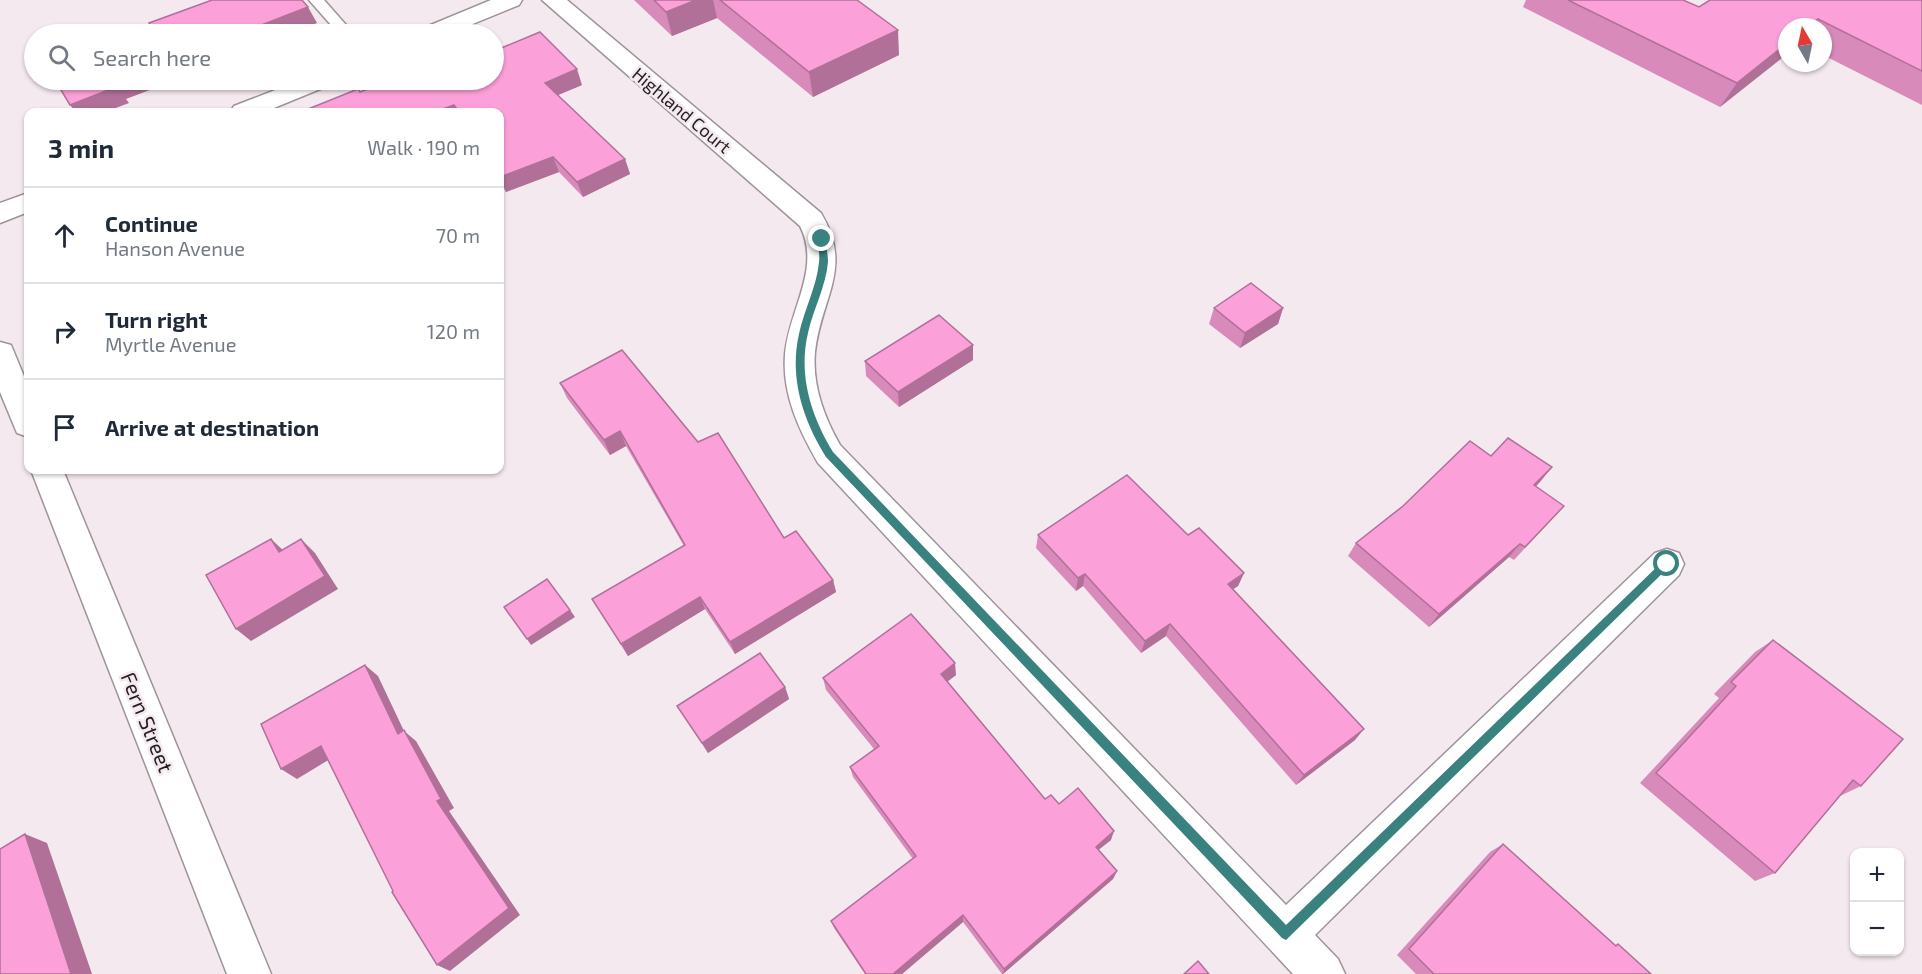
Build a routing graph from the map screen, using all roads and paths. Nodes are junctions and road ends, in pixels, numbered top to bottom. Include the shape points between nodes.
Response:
1 (316, 0) edge
2 (511, 0) edge
3 (553, 0) edge
4 (337, 24) edge
5 (453, 24) edge
6 (297, 90) edge
7 (253, 108) edge
8 (24, 204) edge
9 (0, 214) edge
10 (0, 353) edge
11 (24, 414) edge
12 (49, 474) edge
13 (1667, 564) dead end
14 (1286, 934) junction
15 (249, 974) edge
16 (1323, 974) edge

1 - 4 lane
2 - 5 street
3 - 14 street, Highland Court via 811,220 822,239 824,263 803,336 801,382 815,431 829,454
6 - 7 street
8 - 9 street
10 - 11 street
12 - 15 street, Fern Street
13 - 14 street
14 - 16 street

